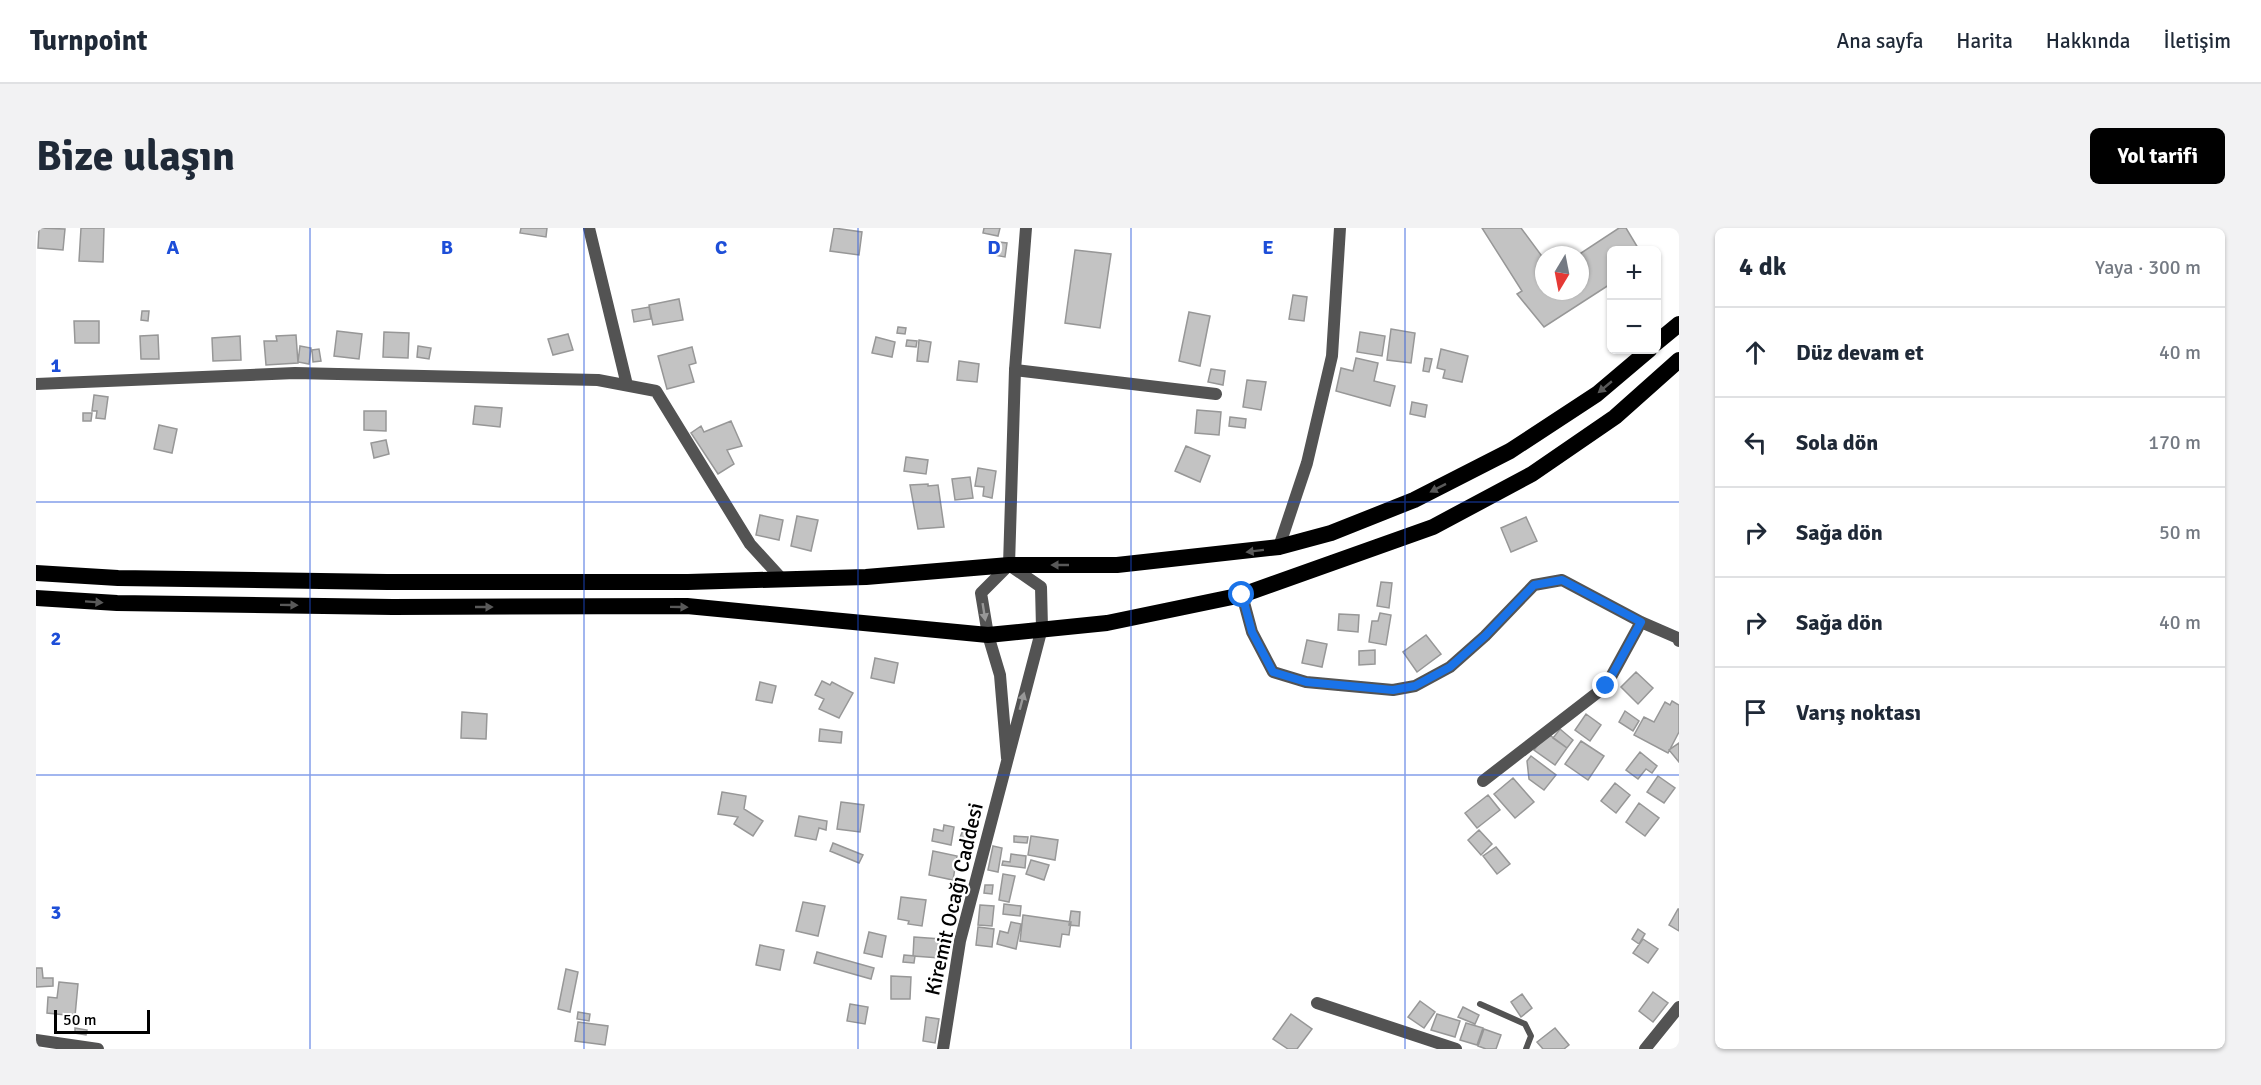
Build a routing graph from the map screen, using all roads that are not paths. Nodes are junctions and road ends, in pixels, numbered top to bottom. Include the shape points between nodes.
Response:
1 (589, 228) edge
2 (1026, 228) edge
3 (1340, 228) edge
4 (1679, 324) edge
5 (1661, 339) edge
6 (1644, 354) edge
7 (1679, 360) edge
8 (1015, 370) junction
9 (36, 384) edge
10 (627, 385) junction
11 (1216, 394) dead end
12 (1279, 547) junction
13 (1009, 565) junction
14 (36, 573) edge
15 (782, 579) junction
16 (1242, 595) junction
17 (36, 598) edge
18 (1641, 622) junction
19 (1042, 628) junction
20 (988, 635) junction
21 (1679, 639) edge
22 (1007, 758) junction
23 (1483, 782) dead end
24 (1317, 1003) dead end
25 (1480, 1004) dead end
26 (1679, 1007) edge
27 (36, 1040) edge
28 (98, 1049) edge
29 (943, 1049) edge
30 (1456, 1049) edge
31 (1526, 1049) edge
32 (1645, 1049) edge

1 - 10 street
2 - 8 street
3 - 12 street via 1332,356 1307,463
4 - 5 highway
6 -> 12 highway via 1597,394 1510,451 1414,500 1331,533
7 - 16 highway via 1615,417 1532,474 1433,526
8 - 11 street
8 - 13 street
9 - 10 street via 295,373 598,380
10 - 15 street via 656,391 750,543
12 -> 13 highway via 1117,565
13 - 15 highway via 866,577
13 - 19 street, Kiremit Ocağı Caddesi via 1041,587
13 -> 20 street via 981,592
14 - 15 highway via 387,582
16 - 18 street via 1252,632 1273,672 1306,682 1393,690 1415,686 1450,667 1534,585 1562,580
16 - 19 highway via 1107,623
17 -> 20 highway via 393,607 687,606
18 - 21 street
18 - 23 street via 1606,686
19 - 20 highway
22 -> 19 street, Kiremit Ocağı Caddesi
20 - 22 street via 1000,675
22 - 29 street, Kiremit Ocağı Caddesi via 960,941
24 - 30 street
25 - 31 lane via 1525,1024 1531,1036
26 - 32 street
27 - 28 street

